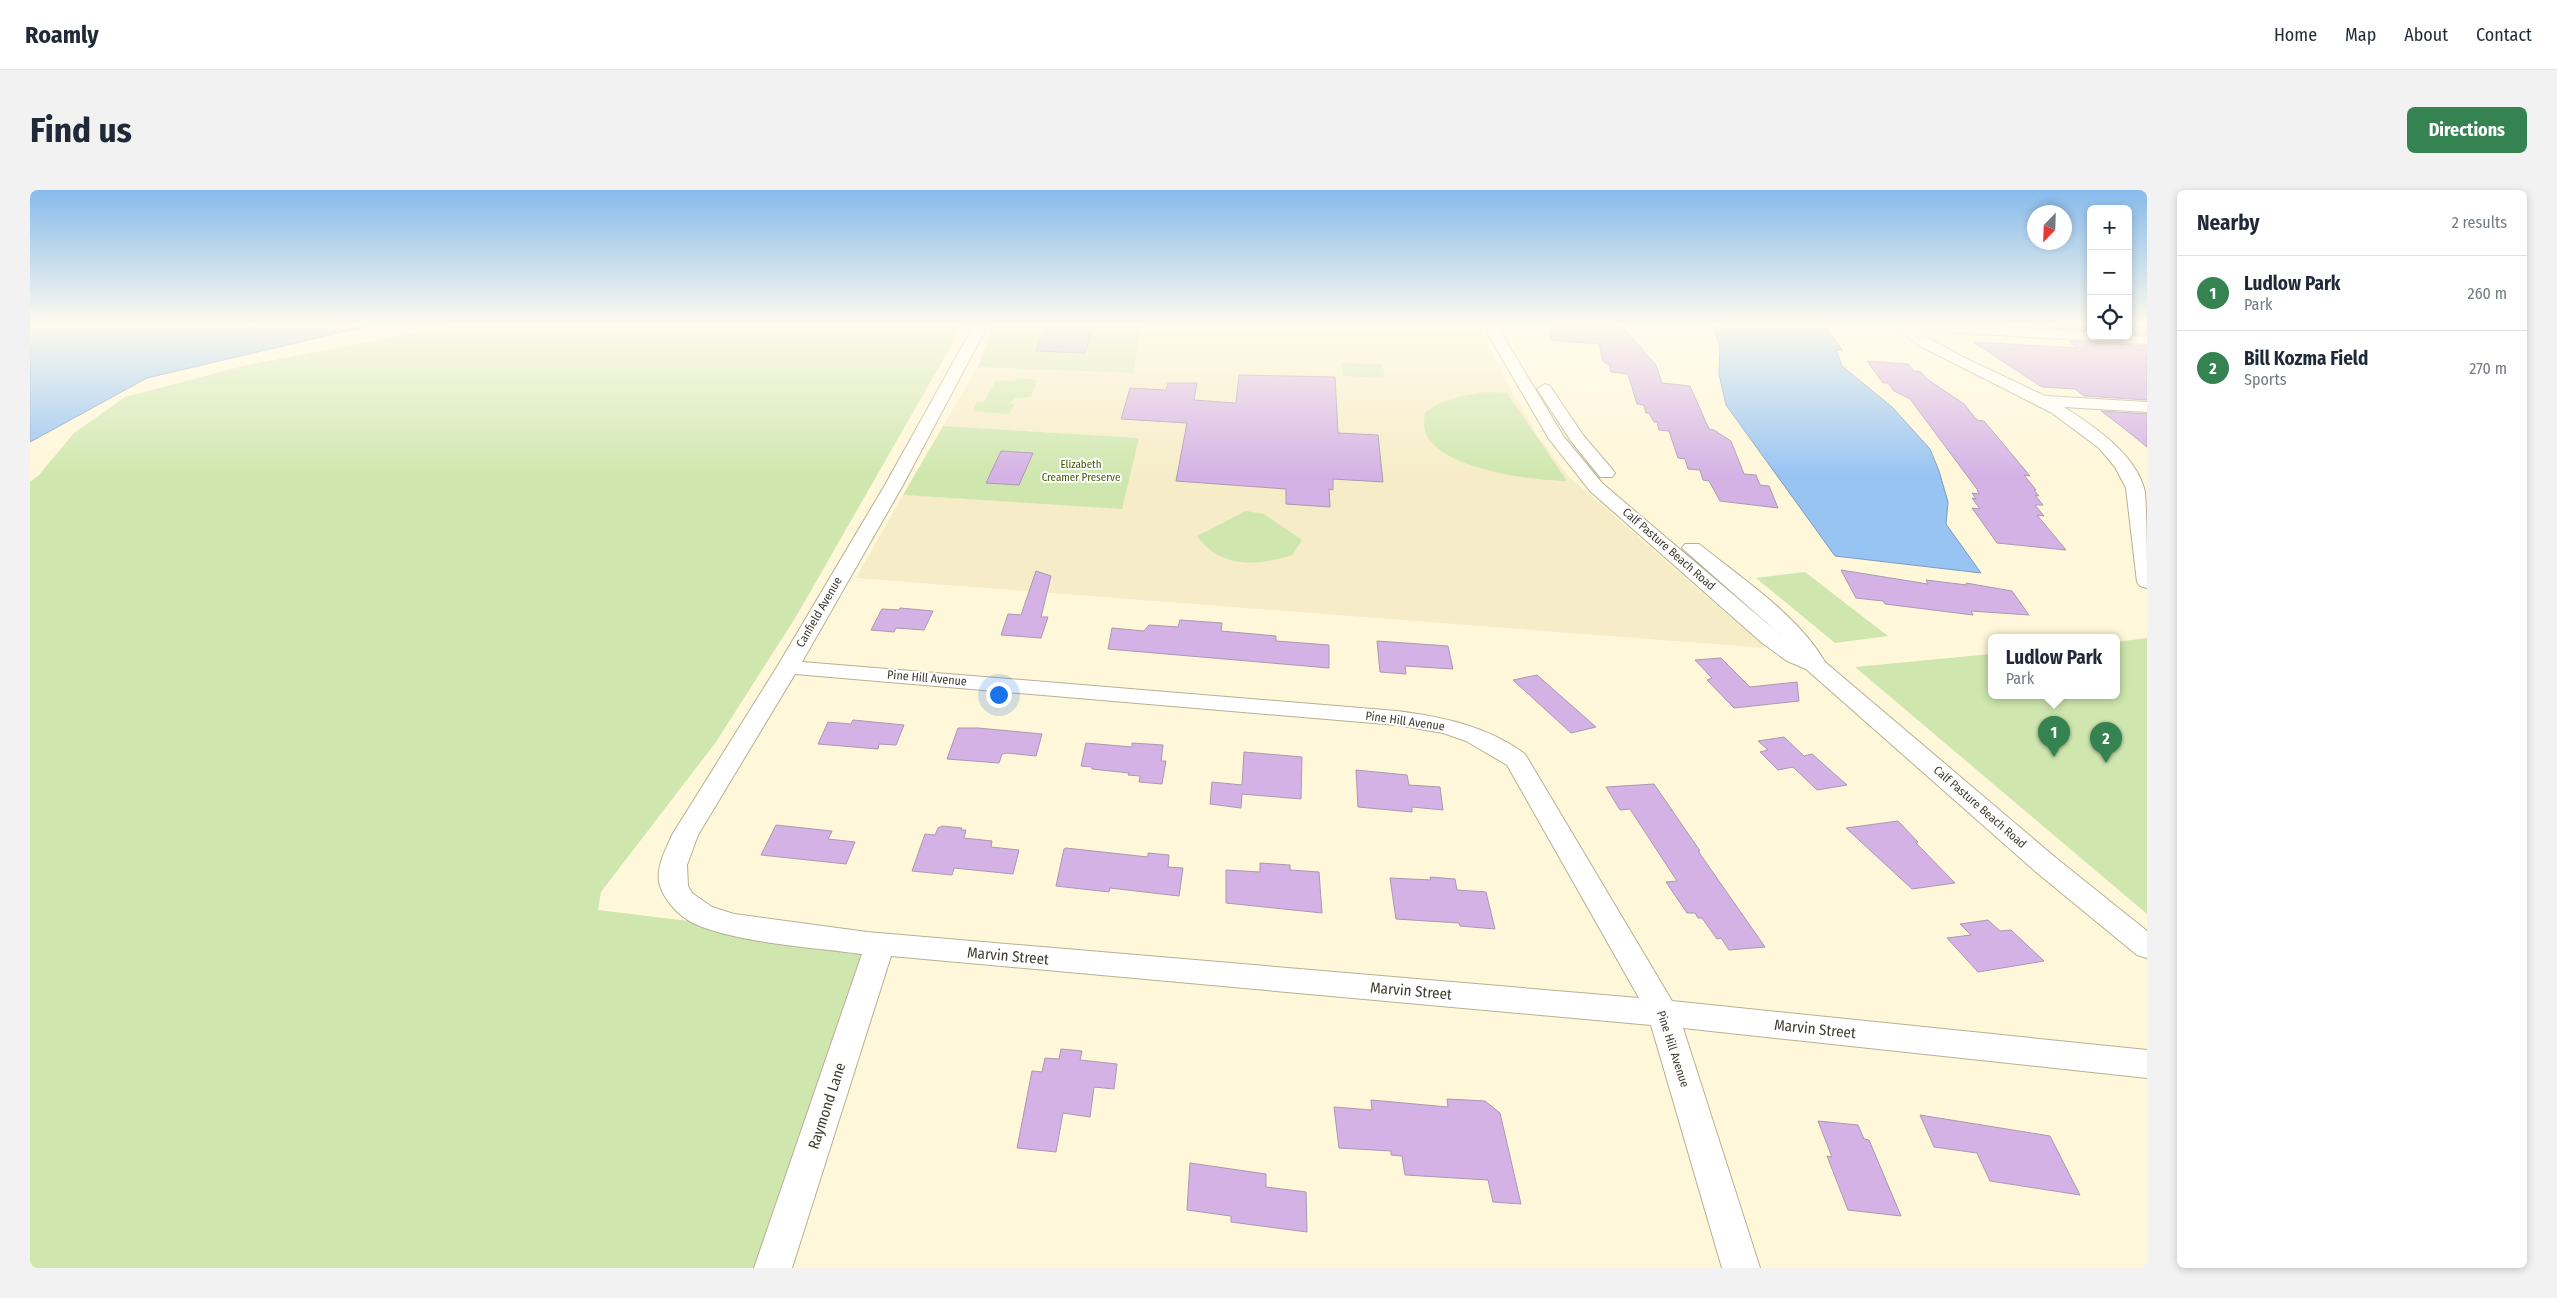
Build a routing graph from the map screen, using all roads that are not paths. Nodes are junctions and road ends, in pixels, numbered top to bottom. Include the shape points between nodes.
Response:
1 (953, 375) edge
2 (1519, 375) edge
3 (1537, 375) edge
4 (1990, 375) edge
5 (2039, 400) junction
6 (2147, 407) edge
7 (1618, 485) junction
8 (1596, 487) junction
9 (2141, 490) edge
10 (2147, 582) edge
11 (1814, 664) junction
12 (788, 667) junction
13 (682, 900) joint
14 (880, 944) junction
15 (2147, 947) edge
16 (1663, 1014) junction
17 (2147, 1064) edge
18 (773, 1268) edge
19 (1741, 1268) edge

1 - 12 street, Canfield Avenue via 894,485
2 - 8 street, Calf Pasture Beach Road via 1557,439
3 - 7 street, Calf Pasture Beach Road via 1594,461
4 - 5 street
5 - 6 street
5 - 9 street via 2108,446
7 - 8 street
7 - 11 street, Calf Pasture Beach Road via 1796,637 1812,654
8 - 11 street, Calf Pasture Beach Road via 1769,637 1795,656
9 - 10 street via 2142,559
11 - 15 street, Calf Pasture Beach Road via 2046,865
12 - 13 street, Canfield Avenue via 685,835 673,865 674,886
12 - 16 street, Pine Hill Avenue via 1397,718 1440,724 1470,733 1501,747 1516,760
13 - 14 street, Marvin Street via 702,915 734,925
14 - 16 street, Marvin Street
14 - 18 street, Raymond Lane
16 - 17 street, Marvin Street
16 - 19 street, Pine Hill Avenue

